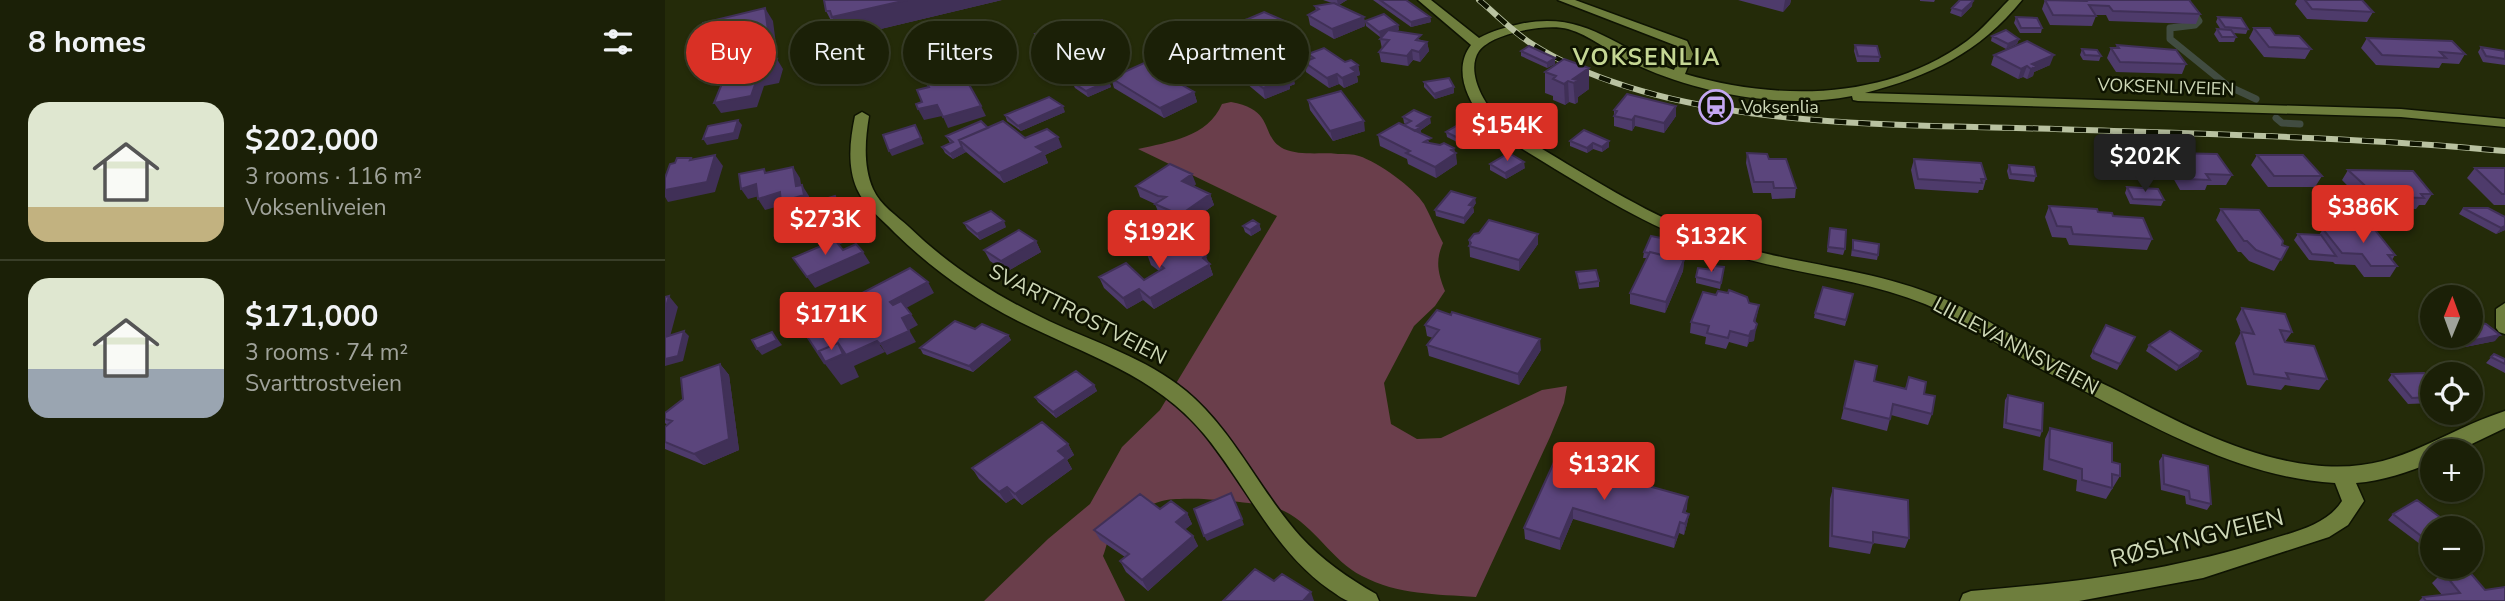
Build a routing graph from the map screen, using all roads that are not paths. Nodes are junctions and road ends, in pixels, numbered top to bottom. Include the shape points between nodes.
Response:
1 (1424, 0) edge
2 (1565, 0) edge
3 (2016, 0) edge
4 (1478, 44) junction
5 (1678, 75) junction
6 (1826, 96) junction
7 (862, 116) dead end
8 (2505, 123) edge
9 (2505, 309) edge
10 (2505, 328) edge
11 (2505, 419) edge
12 (2462, 439) edge
13 (2420, 458) edge
14 (2342, 475) junction
15 (1368, 601) edge
16 (1971, 601) edge

1 - 4 street
2 - 5 street via 1676,40 1687,54
3 - 6 street via 1979,37 1952,55 1874,88
4 - 5 street via 1531,25 1561,23
4 - 14 street, LILLEVANNSVEIEN via 1469,58 1469,74 1488,116 1537,151 1647,216 1724,247 1882,283 1932,300 2192,436 2260,461
5 - 6 street via 1771,94
6 - 8 street, VOKSENLIVEIEN via 2401,113
7 - 15 street, SVARTTROSTVEIEN via 857,143 865,190 910,239 974,286 1165,385 1212,428 1283,532 1336,583
9 - 10 street
11 - 12 street, LILLEVANNSVEIEN
13 - 14 street, LILLEVANNSVEIEN via 2367,474
14 - 16 street, RØSLYNGVEIEN via 2353,501 2350,511 2308,536 2268,550 2136,584

